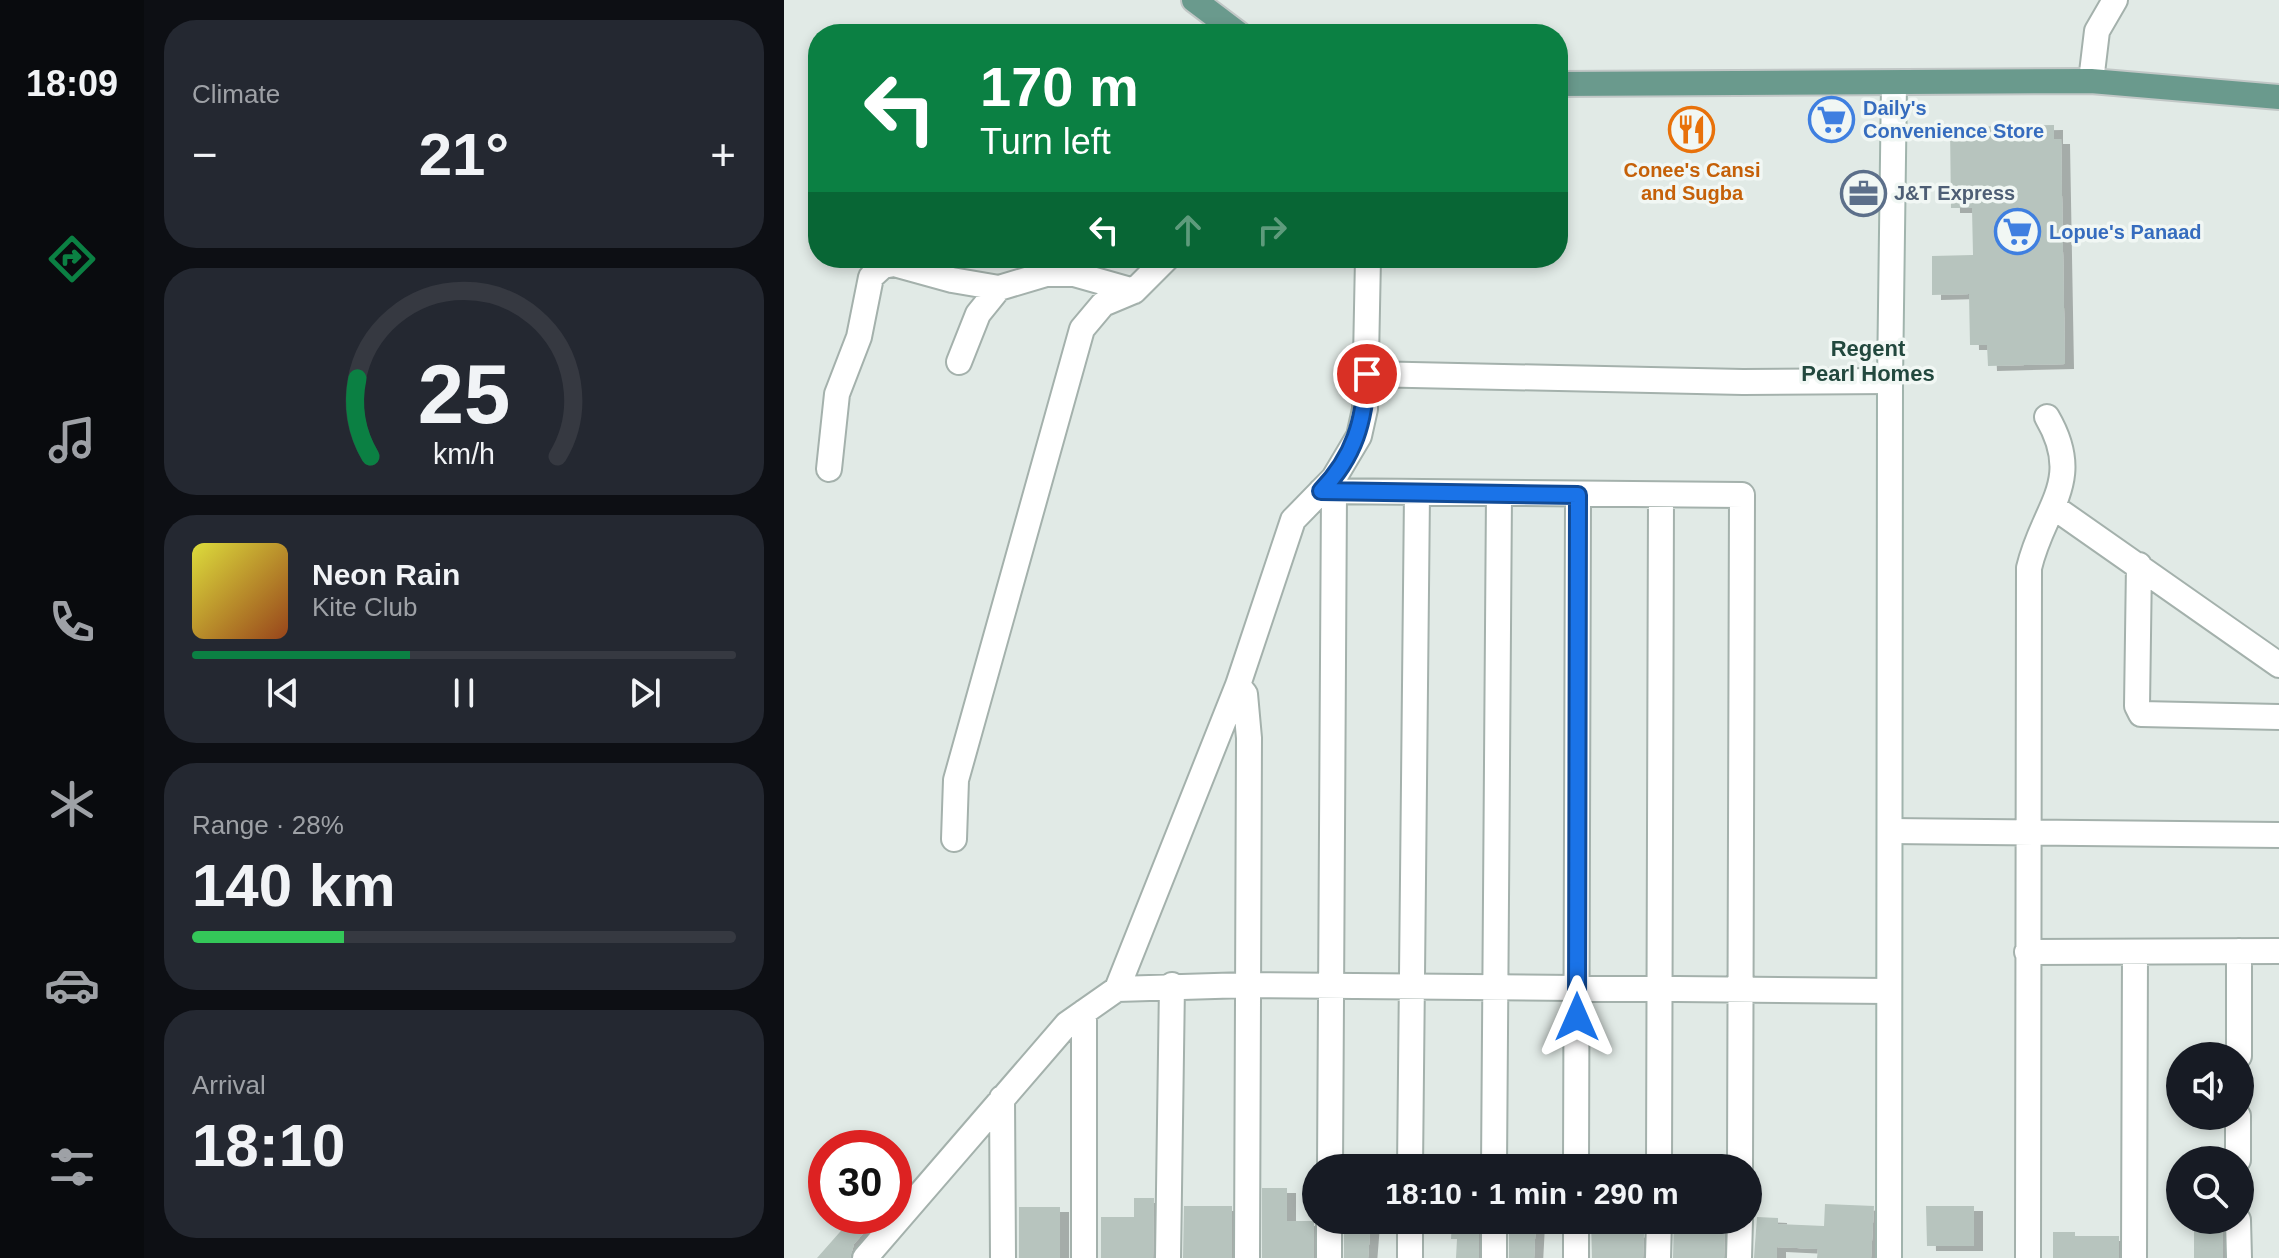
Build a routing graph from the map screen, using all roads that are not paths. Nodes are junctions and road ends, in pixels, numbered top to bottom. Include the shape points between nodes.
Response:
1 (1194, 0) edge
2 (2115, 0) edge
3 (1226, 24) edge
4 (2091, 81) junction
5 (1568, 84) edge
6 (1894, 84) junction
7 (2279, 97) edge
8 (881, 268) edge
9 (908, 268) edge
10 (1157, 268) edge
11 (1368, 268) edge
12 (999, 288) junction
13 (1134, 291) junction
14 (959, 362) dead end
15 (1367, 374) junction
16 (1890, 381) junction
17 (2047, 417) dead end
18 (829, 469) dead end
19 (1328, 492) junction
20 (1417, 493) junction
21 (1499, 494) junction
22 (1578, 495) junction
23 (1661, 495) junction
24 (2055, 508) junction
25 (2139, 565) junction
26 (2279, 665) edge
27 (1238, 685) junction
28 (2279, 717) edge
29 (1890, 831) junction
30 (2026, 835) junction
31 (2279, 835) edge
32 (954, 839) dead end
33 (2239, 951) junction
34 (2279, 951) edge
35 (2027, 952) junction
36 (2135, 952) junction
37 (1172, 985) junction
38 (1247, 985) junction
39 (1331, 986) junction
40 (1410, 986) junction
41 (1494, 986) junction
42 (1577, 987) junction
43 (1660, 987) junction
44 (1117, 989) junction
45 (1743, 989) junction
46 (1888, 991) junction
47 (1084, 1012) junction
48 (2239, 1042) edge
49 (1002, 1098) junction
50 (1330, 1154) edge
51 (1410, 1154) edge
52 (1494, 1154) edge
53 (1576, 1154) edge
54 (1659, 1154) edge
55 (1740, 1154) edge
56 (1329, 1234) edge
57 (1410, 1234) edge
58 (1494, 1234) edge
59 (1576, 1234) edge
60 (1659, 1234) edge
61 (1740, 1234) edge
62 (2238, 1234) edge
63 (865, 1258) edge
64 (1003, 1258) edge
65 (1084, 1258) edge
66 (1168, 1258) edge
67 (1247, 1258) edge
68 (1329, 1258) edge
69 (1410, 1258) edge
70 (1494, 1258) edge
71 (1576, 1258) edge
72 (1658, 1258) edge
73 (1739, 1258) edge
74 (1889, 1258) edge
75 (2028, 1258) edge
76 (2134, 1258) edge
77 (2239, 1258) edge

1 - 3 main road
2 - 4 street via 2097,31
4 - 6 main road
4 - 7 main road
5 - 6 main road
6 - 16 street
8 - 18 street via 871,277 859,337 837,394
9 - 12 street
10 - 13 street
11 - 15 street
12 - 13 street via 1046,274 1074,274
12 - 14 street via 978,314
13 - 32 street via 1103,304 1082,329 956,780
15 - 16 street
15 - 19 street via 1359,436
16 - 29 street
17 - 24 street via 2061,441 2061,487
19 - 20 street
19 - 27 street via 1293,520
19 - 39 street
20 - 21 street
20 - 40 street
21 - 22 street
21 - 41 street
22 - 23 street
22 - 42 street
23 - 43 street
23 - 45 street via 1742,495
24 - 25 street
24 - 30 street via 2036,537 2029,568
25 - 26 street
25 - 28 street via 2141,714
27 - 38 street via 1245,694 1249,738
27 - 44 street
29 - 30 street
29 - 46 street
30 - 31 street
30 - 35 street
33 - 34 street
33 - 36 street
33 - 48 street
35 - 36 street
35 - 75 street
36 - 76 street
37 - 38 street
37 - 44 street
37 - 66 street
38 - 39 street
38 - 67 street
39 - 40 street
39 - 50 street
40 - 41 street
40 - 51 street
41 - 42 street
41 - 52 street
42 - 43 street
42 - 53 street
43 - 45 street
43 - 54 street
44 - 47 street
45 - 46 street
45 - 55 street
46 - 74 street
47 - 49 street via 1067,1024
47 - 65 street
49 - 63 street
49 - 64 street
56 - 68 street
57 - 69 street
58 - 70 street
59 - 71 street
60 - 72 street
61 - 73 street
62 - 77 street

